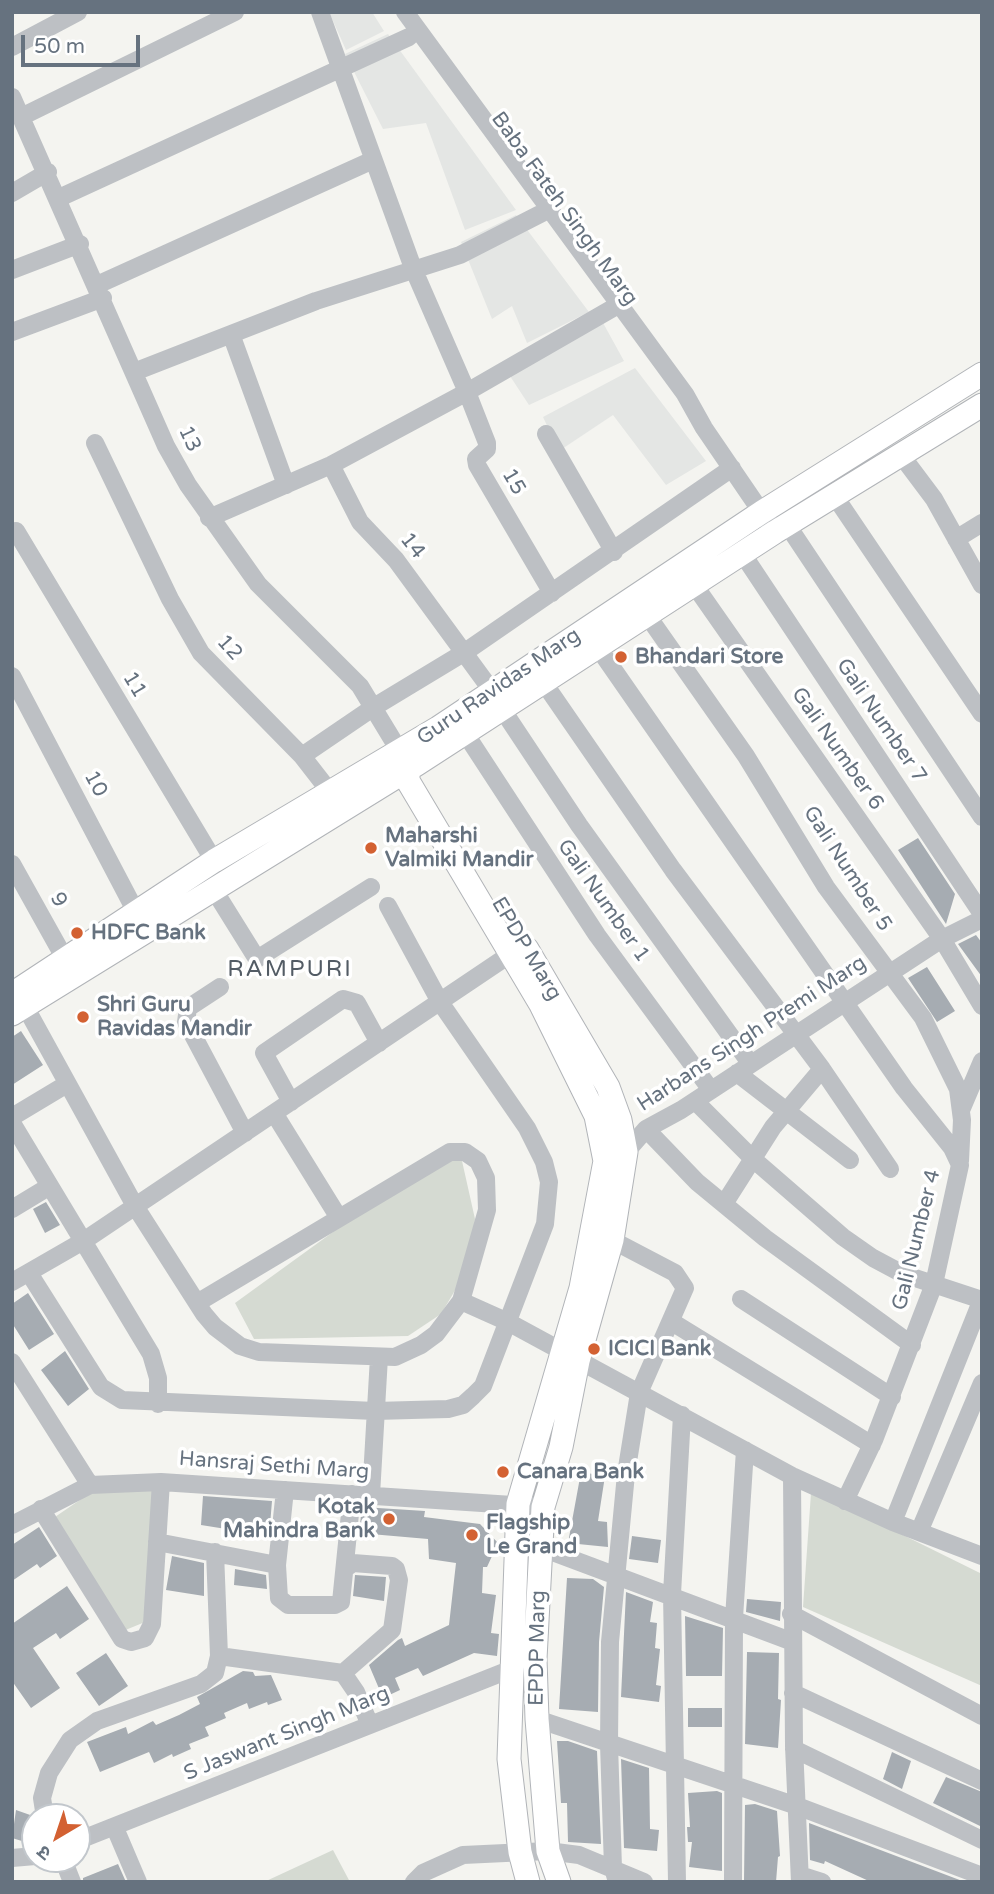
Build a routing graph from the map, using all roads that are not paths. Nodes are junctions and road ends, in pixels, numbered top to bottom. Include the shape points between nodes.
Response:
1 (78, 12) edge
2 (235, 12) edge
3 (320, 12) edge
4 (392, 12) edge
5 (405, 12) edge
6 (409, 37) junction
7 (12, 47) edge
8 (340, 68) junction
9 (12, 97) edge
10 (21, 117) junction
11 (373, 160) junction
12 (48, 172) junction
13 (12, 193) edge
14 (59, 198) junction
15 (545, 212) junction
16 (80, 244) junction
17 (413, 268) junction
18 (12, 270) edge
19 (100, 292) junction
20 (615, 307) junction
21 (12, 332) edge
22 (231, 334) junction
23 (134, 372) junction
24 (982, 374) edge
25 (467, 392) junction
26 (982, 405) edge
27 (546, 434) dead end
28 (94, 443) dead end
29 (901, 455) junction
30 (331, 465) junction
31 (732, 468) junction
32 (286, 485) junction
33 (834, 495) junction
34 (762, 512) junction
35 (209, 518) junction
36 (982, 523) edge
37 (782, 529) junction
38 (16, 531) dead end
39 (956, 539) junction
40 (614, 551) junction
41 (743, 553) junction
42 (982, 585) edge
43 (695, 586) junction
44 (552, 593) junction
45 (647, 615) junction
46 (597, 646) junction
47 (465, 652) junction
48 (12, 676) edge
49 (544, 683) junction
50 (497, 700) junction
51 (374, 706) junction
52 (982, 714) edge
53 (465, 733) junction
54 (302, 755) junction
55 (404, 760) junction
56 (330, 792) junction
57 (982, 817) edge
58 (214, 861) junction
59 (12, 864) edge
60 (371, 887) dead end
61 (214, 890) junction
62 (388, 905) dead end
63 (137, 914) junction
64 (982, 916) edge
65 (942, 939) junction
66 (518, 949) junction
67 (65, 959) junction
68 (889, 973) junction
69 (219, 987) dead end
70 (17, 1001) edge
71 (440, 1002) junction
72 (848, 1006) junction
73 (982, 1006) edge
74 (796, 1034) junction
75 (379, 1043) junction
76 (982, 1060) edge
77 (743, 1068) junction
78 (822, 1069) junction
79 (67, 1084) junction
80 (711, 1090) junction
81 (695, 1101) junction
82 (291, 1102) junction
83 (962, 1108) junction
84 (785, 1111) junction
85 (274, 1113) junction
86 (12, 1117) edge
87 (12, 1123) edge
88 (646, 1129) junction
89 (245, 1133) junction
90 (626, 1152) junction
91 (753, 1159) junction
92 (850, 1160) dead end
93 (605, 1161) junction
94 (960, 1165) junction
95 (890, 1169) dead end
96 (50, 1186) junction
97 (724, 1204) junction
98 (135, 1206) junction
99 (12, 1209) edge
100 (339, 1218) junction
101 (85, 1240) junction
102 (612, 1240) junction
103 (29, 1273) junction
104 (12, 1282) edge
105 (933, 1284) junction
106 (741, 1299) dead end
107 (982, 1299) edge
108 (461, 1301) junction
109 (197, 1303) junction
110 (508, 1322) junction
111 (672, 1322) junction
112 (912, 1345) junction
113 (379, 1357) junction
114 (570, 1357) junction
115 (12, 1362) edge
116 (982, 1383) edge
117 (639, 1393) junction
118 (892, 1396) junction
119 (158, 1404) junction
120 (375, 1411) junction
121 (682, 1415) junction
122 (872, 1445) junction
123 (745, 1450) junction
124 (792, 1476) junction
125 (161, 1482) junction
126 (90, 1485) junction
127 (285, 1490) junction
128 (352, 1494) junction
129 (371, 1495) junction
130 (845, 1502) junction
131 (518, 1504) junction
132 (543, 1507) junction
133 (41, 1508) junction
134 (893, 1522) junction
135 (12, 1525) edge
136 (919, 1532) junction
137 (157, 1542) junction
138 (542, 1548) junction
139 (215, 1552) junction
140 (980, 1552) edge
141 (277, 1565) junction
142 (346, 1568) junction
143 (615, 1574) junction
144 (672, 1594) junction
145 (791, 1615) junction
146 (734, 1618) junction
147 (793, 1642) junction
148 (219, 1656) junction
149 (514, 1668) junction
150 (343, 1673) junction
151 (793, 1693) junction
152 (982, 1716) edge
153 (537, 1719) junction
154 (370, 1725) junction
155 (609, 1744) junction
156 (794, 1749) junction
157 (672, 1765) junction
158 (982, 1781) edge
159 (732, 1784) junction
160 (42, 1803) edge
161 (797, 1806) junction
162 (115, 1828) junction
163 (91, 1836) edge
164 (982, 1840) edge
165 (548, 1851) junction
166 (520, 1852) junction
167 (615, 1875) edge
168 (800, 1878) edge
169 (982, 1879) edge
170 (138, 1882) edge
171 (414, 1882) edge
172 (528, 1882) edge
173 (559, 1882) edge
174 (644, 1882) edge
175 (677, 1882) edge
176 (733, 1882) edge
177 (822, 1882) edge

1 - 7 street
2 - 10 street
3 - 8 street
4 - 6 street, Baba Fateh Singh Marg
5 - 15 street, Baba Fateh Singh Marg
6 - 8 street
6 - 15 street, Baba Fateh Singh Marg
8 - 11 street
8 - 14 street
9 - 10 street, 13
10 - 12 street, 13
11 - 17 street
11 - 19 street
12 - 13 street
12 - 14 street, 13
14 - 16 street, 13
15 - 17 street via 460,255
15 - 20 street, Baba Fateh Singh Marg
16 - 18 street
16 - 19 street, 13
17 - 22 street
17 - 25 street
19 - 21 street
19 - 23 street, 13
20 - 25 street
20 - 31 street, Baba Fateh Singh Marg via 685,394
22 - 23 street
22 - 32 street
23 - 35 street, 13 via 177,467
24 - 34 main road, Guru Ravidas Marg
25 - 30 street
25 - 44 street, 15 via 488,443 477,465
26 - 29 main road, Guru Ravidas Marg
27 - 40 street
28 - 54 street, 12 via 201,653
29 - 33 main road, Guru Ravidas Marg
29 - 39 street via 934,499
30 - 32 street
30 - 47 street, 14 via 360,522 390,553
31 - 34 street, Baba Fateh Singh Marg
31 - 40 street
32 - 35 street
33 - 37 main road, Guru Ravidas Marg
33 - 52 street
34 - 37 street, Baba Fateh Singh Marg
34 - 50 main road, Guru Ravidas Marg
35 - 51 street, 13 via 258,584 360,686
36 - 39 street
37 - 41 main road, Guru Ravidas Marg
37 - 57 street, Baba Fateh Singh Marg
38 - 58 street, 11
39 - 42 street
40 - 44 street
41 - 43 main road, Guru Ravidas Marg
41 - 64 street, Gali Number 7
43 - 45 main road, Guru Ravidas Marg
43 - 65 street, Gali Number 6
44 - 47 street
45 - 46 main road, Guru Ravidas Marg
45 - 68 street, Gali Number 5
46 - 49 main road, Guru Ravidas Marg
46 - 72 street, Gali Number 4
47 - 50 street, 14
47 - 51 street
48 - 63 street, 10
49 - 50 main road, Guru Ravidas Marg
49 - 74 street via 680,879
50 - 53 main road, Guru Ravidas Marg
50 - 55 main road, Guru Ravidas Marg
50 - 77 street, 14
51 - 54 street
51 - 55 street, 13
53 - 55 main road, Guru Ravidas Marg
53 - 80 street, Gali Number 1 via 597,935
54 - 56 street, 12
55 - 56 main road, Guru Ravidas Marg
55 - 61 main road, Guru Ravidas Marg
55 - 66 main road, EPDP Marg via 408,781
56 - 58 main road, Guru Ravidas Marg
58 - 63 main road, Guru Ravidas Marg
59 - 67 street, 9
60 - 61 street via 257,959
61 - 70 main road, Guru Ravidas Marg
62 - 71 street
63 - 67 main road, Guru Ravidas Marg
64 - 65 street, Harbans Singh Premi Marg
65 - 68 street, Harbans Singh Premi Marg
65 - 73 street, Gali Number 6
66 - 71 street
66 - 90 main road, EPDP Marg via 608,1087
66 - 93 main road, EPDP Marg via 596,1116
67 - 70 main road, Guru Ravidas Marg
68 - 72 street, Harbans Singh Premi Marg
68 - 83 street, Gali Number 5 via 923,1018 952,1071
69 - 89 street via 188,1008 186,1023
70 - 79 street
71 - 75 street
71 - 110 street via 527,1128 550,1182 545,1224
72 - 74 street, Harbans Singh Premi Marg
72 - 94 street, Gali Number 4
74 - 77 street, Harbans Singh Premi Marg
74 - 78 street
75 - 82 street
75 - 82 street via 353,1000 343,999 332,1006 264,1053
76 - 83 street
77 - 80 street, Harbans Singh Premi Marg
77 - 84 street, 14
78 - 84 street
78 - 95 street
79 - 86 street
79 - 98 street
80 - 81 street, Harbans Singh Premi Marg
81 - 88 street, Harbans Singh Premi Marg
81 - 91 street
82 - 85 street
83 - 94 street, Gali Number 5
84 - 91 street
84 - 92 street, 14
85 - 89 street
85 - 100 street
87 - 96 street
88 - 90 street, Harbans Singh Premi Marg
88 - 97 street
89 - 98 street
90 - 93 street
90 - 102 main road, EPDP Marg
91 - 97 street
91 - 105 street via 873,1258
93 - 114 main road, EPDP Marg
94 - 105 street, Gali Number 4
96 - 99 street
96 - 101 street
97 - 112 street via 806,1270
98 - 101 street
98 - 109 street
100 - 108 street via 438,1157 465,1152 478,1161 488,1192
100 - 109 street
101 - 103 street
101 - 119 street via 151,1354 158,1378
102 - 111 street via 680,1277 685,1288
102 - 114 main road, EPDP Marg
103 - 104 street
103 - 119 street via 102,1387 122,1400
105 - 107 street
105 - 112 street, Gali Number 4
106 - 118 street
107 - 134 street
108 - 110 street
108 - 113 street via 436,1334 421,1345 396,1357
109 - 113 street via 215,1327 249,1349
110 - 114 street
110 - 120 street via 483,1386 463,1405
111 - 117 street
111 - 122 street
112 - 118 street, Gali Number 4
113 - 120 street
114 - 117 street
114 - 131 main road, EPDP Marg
114 - 132 main road, EPDP Marg via 561,1447
115 - 126 street
116 - 136 street
117 - 121 street
117 - 143 street
118 - 122 street, Gali Number 4
119 - 120 street
120 - 129 street
121 - 123 street
121 - 144 street
122 - 130 street, Gali Number 4
123 - 124 street
123 - 146 street
124 - 130 street
124 - 145 street
125 - 126 street, Hansraj Sethi Marg
125 - 127 street, Hansraj Sethi Marg
125 - 137 street
126 - 133 street, Hansraj Sethi Marg
127 - 128 street, Hansraj Sethi Marg
127 - 141 street
128 - 129 street, Hansraj Sethi Marg
128 - 142 street
129 - 131 street, Hansraj Sethi Marg
130 - 134 street
131 - 132 street, Hansraj Sethi Marg
131 - 149 main road, EPDP Marg
132 - 138 main road, EPDP Marg
133 - 135 street, Hansraj Sethi Marg
133 - 137 street via 128,1642 145,1638 150,1630
134 - 136 street
136 - 140 street
137 - 139 street
138 - 143 street
138 - 153 main road, EPDP Marg via 535,1659
139 - 141 street
139 - 148 street
141 - 142 street via 279,1598 288,1605 338,1604
142 - 150 street via 353,1563 392,1566 399,1580 389,1634
143 - 144 street
143 - 155 street
144 - 146 street
144 - 157 street
145 - 147 street
145 - 152 street
146 - 147 street
146 - 159 street
147 - 151 street
148 - 150 street
148 - 160 street via 217,1671 208,1680 97,1721 69,1740 53,1766
149 - 154 street, S Jaswant Singh Marg
149 - 166 main road, EPDP Marg via 509,1759
150 - 154 street
151 - 156 street
151 - 158 street
153 - 155 street
153 - 165 main road, EPDP Marg
154 - 162 street, S Jaswant Singh Marg
155 - 157 street
155 - 167 street
156 - 161 street
156 - 164 street
157 - 159 street
157 - 175 street
159 - 161 street
159 - 176 street
161 - 168 street
161 - 169 street
162 - 163 street, S Jaswant Singh Marg
162 - 170 street
165 - 166 street
165 - 167 street via 579,1856
165 - 173 main road, EPDP Marg
166 - 171 street via 463,1856 423,1873
166 - 172 main road, EPDP Marg
167 - 174 street
168 - 177 street

